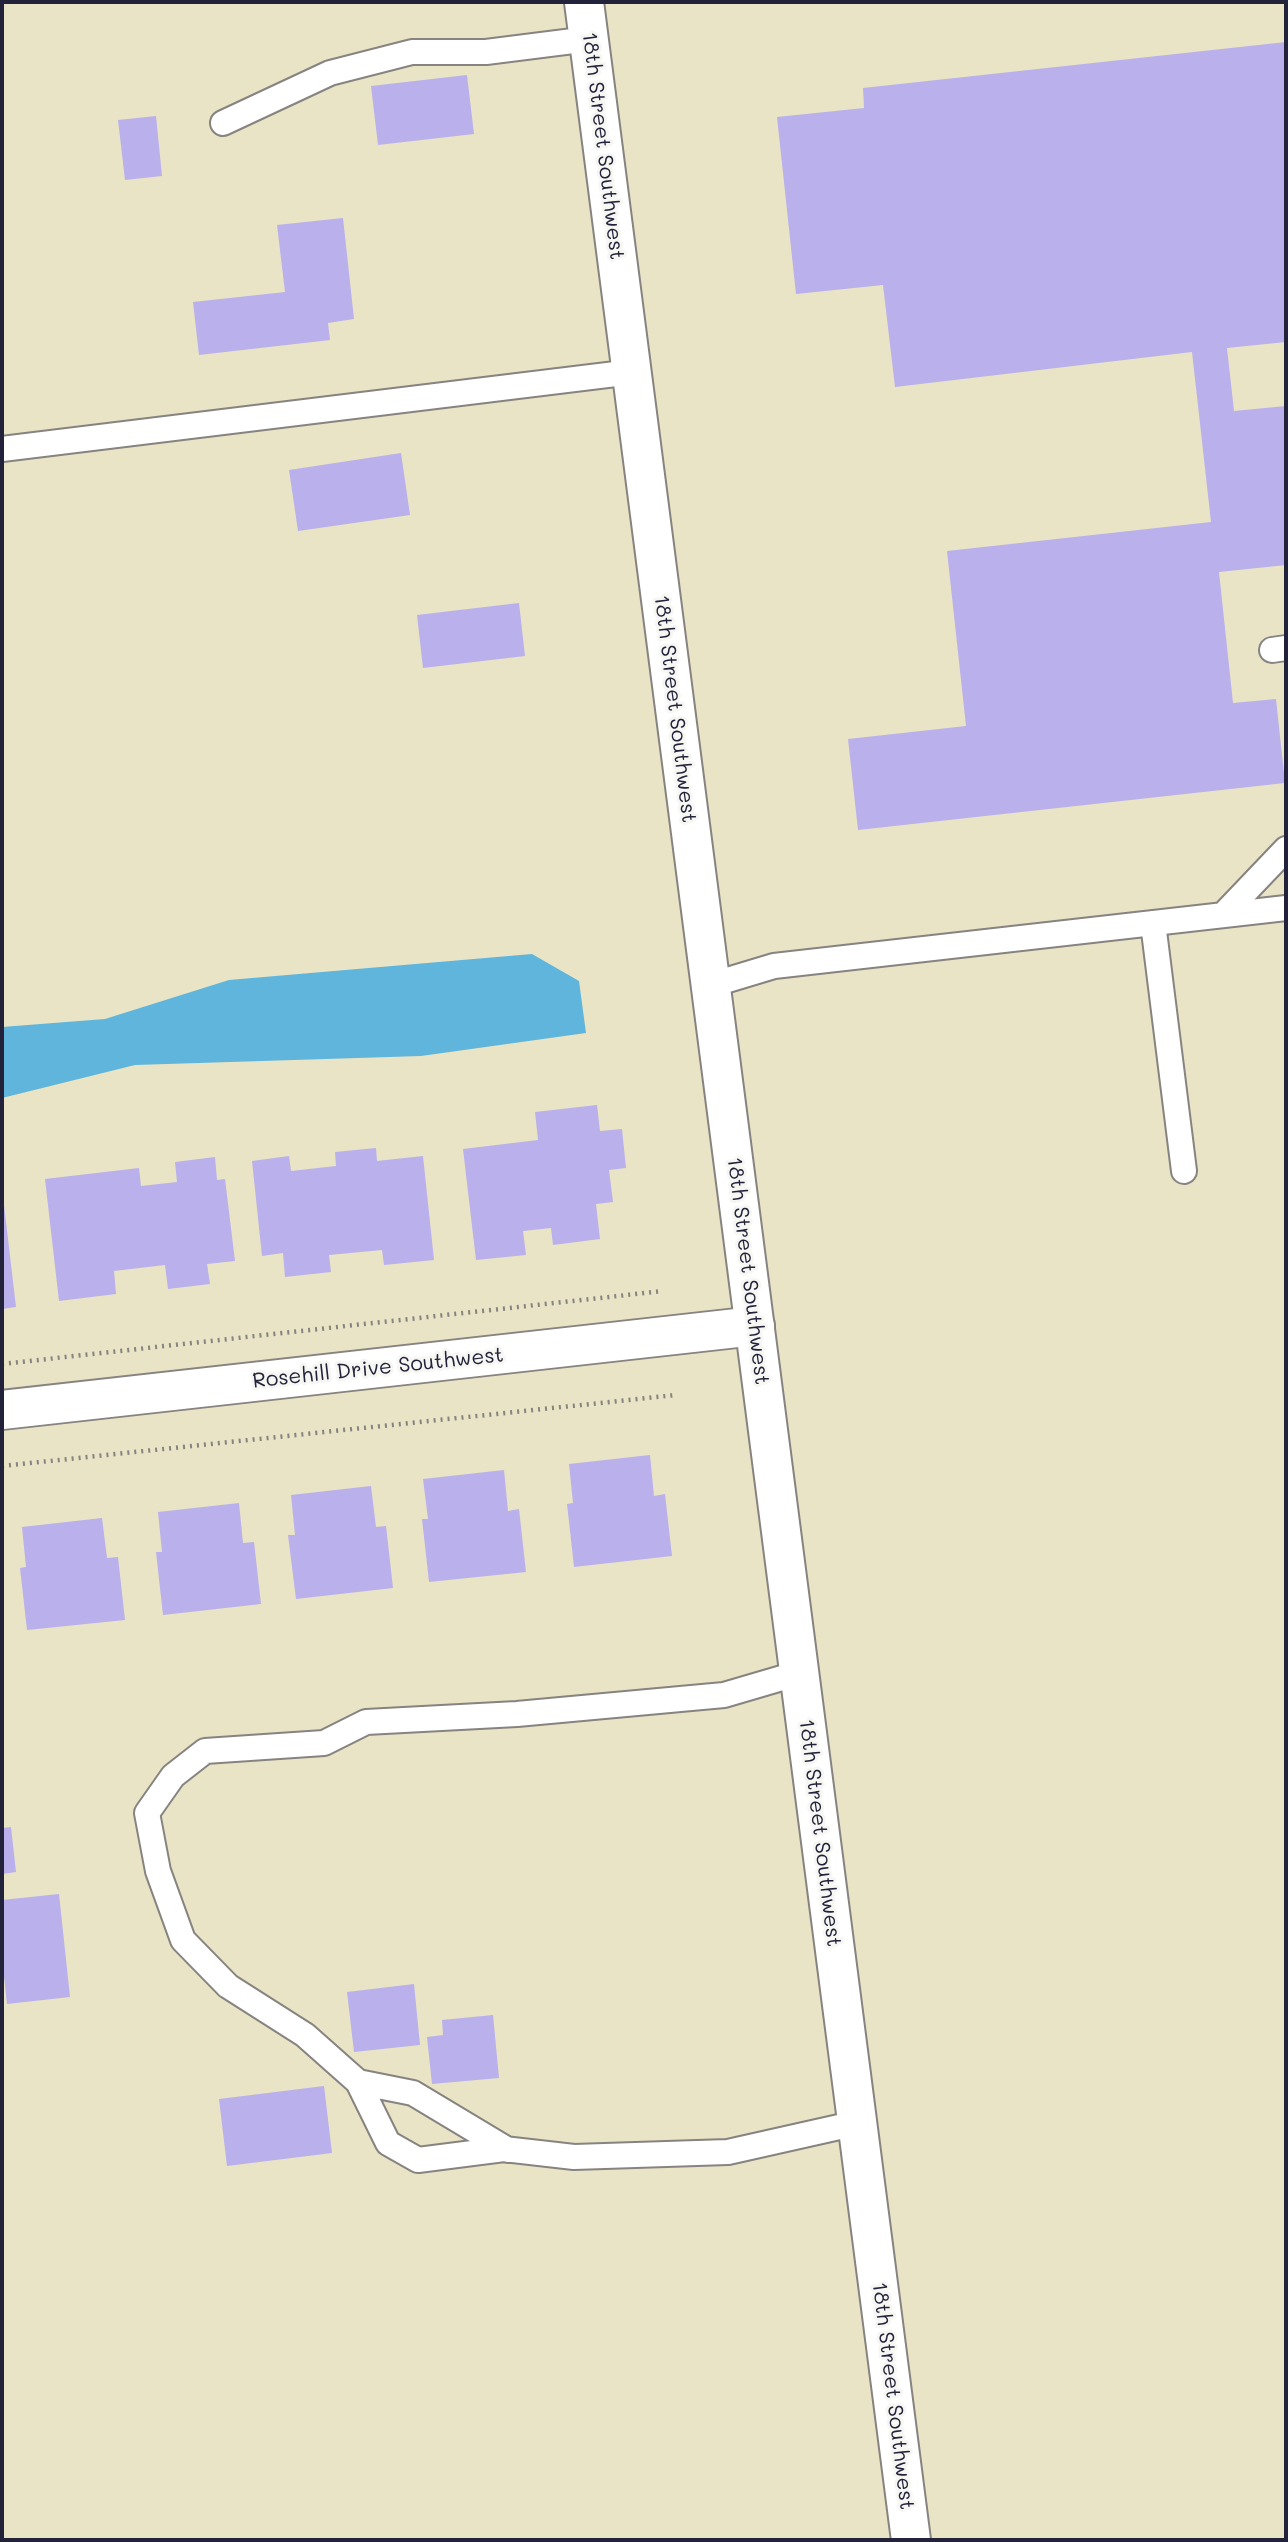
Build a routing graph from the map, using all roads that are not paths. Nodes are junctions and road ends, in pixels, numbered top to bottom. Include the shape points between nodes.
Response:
1 (584, 2) edge
2 (589, 39) junction
3 (223, 123) dead end
4 (632, 372) junction
5 (2, 449) edge
6 (1286, 849) edge
7 (1286, 908) edge
8 (1224, 914) junction
9 (1153, 923) junction
10 (711, 985) junction
11 (1184, 1171) dead end
12 (755, 1326) junction
13 (2, 1410) edge
14 (799, 1673) junction
15 (358, 2082) junction
16 (858, 2123) junction
17 (508, 2150) junction
18 (911, 2540) edge

1 - 2 street, 18th Street Southwest
2 - 3 lane via 486,52 412,52 330,73
2 - 4 street, 18th Street Southwest
4 - 5 lane
4 - 10 street, 18th Street Southwest
6 - 8 lane
7 - 8 lane
8 - 9 lane
9 - 10 lane via 774,966
9 - 11 lane
10 - 12 street, 18th Street Southwest
12 - 13 street, Rosehill Drive Southwest
12 - 14 street, 18th Street Southwest
14 - 15 lane via 723,1695 366,1722 324,1743 205,1751 173,1776 147,1813 158,1871 183,1940 228,1986 305,2035
14 - 16 street, 18th Street Southwest
15 - 17 lane via 413,2093
15 - 17 lane via 388,2143 418,2160
16 - 17 lane via 729,2152 574,2157
16 - 18 street, 18th Street Southwest

